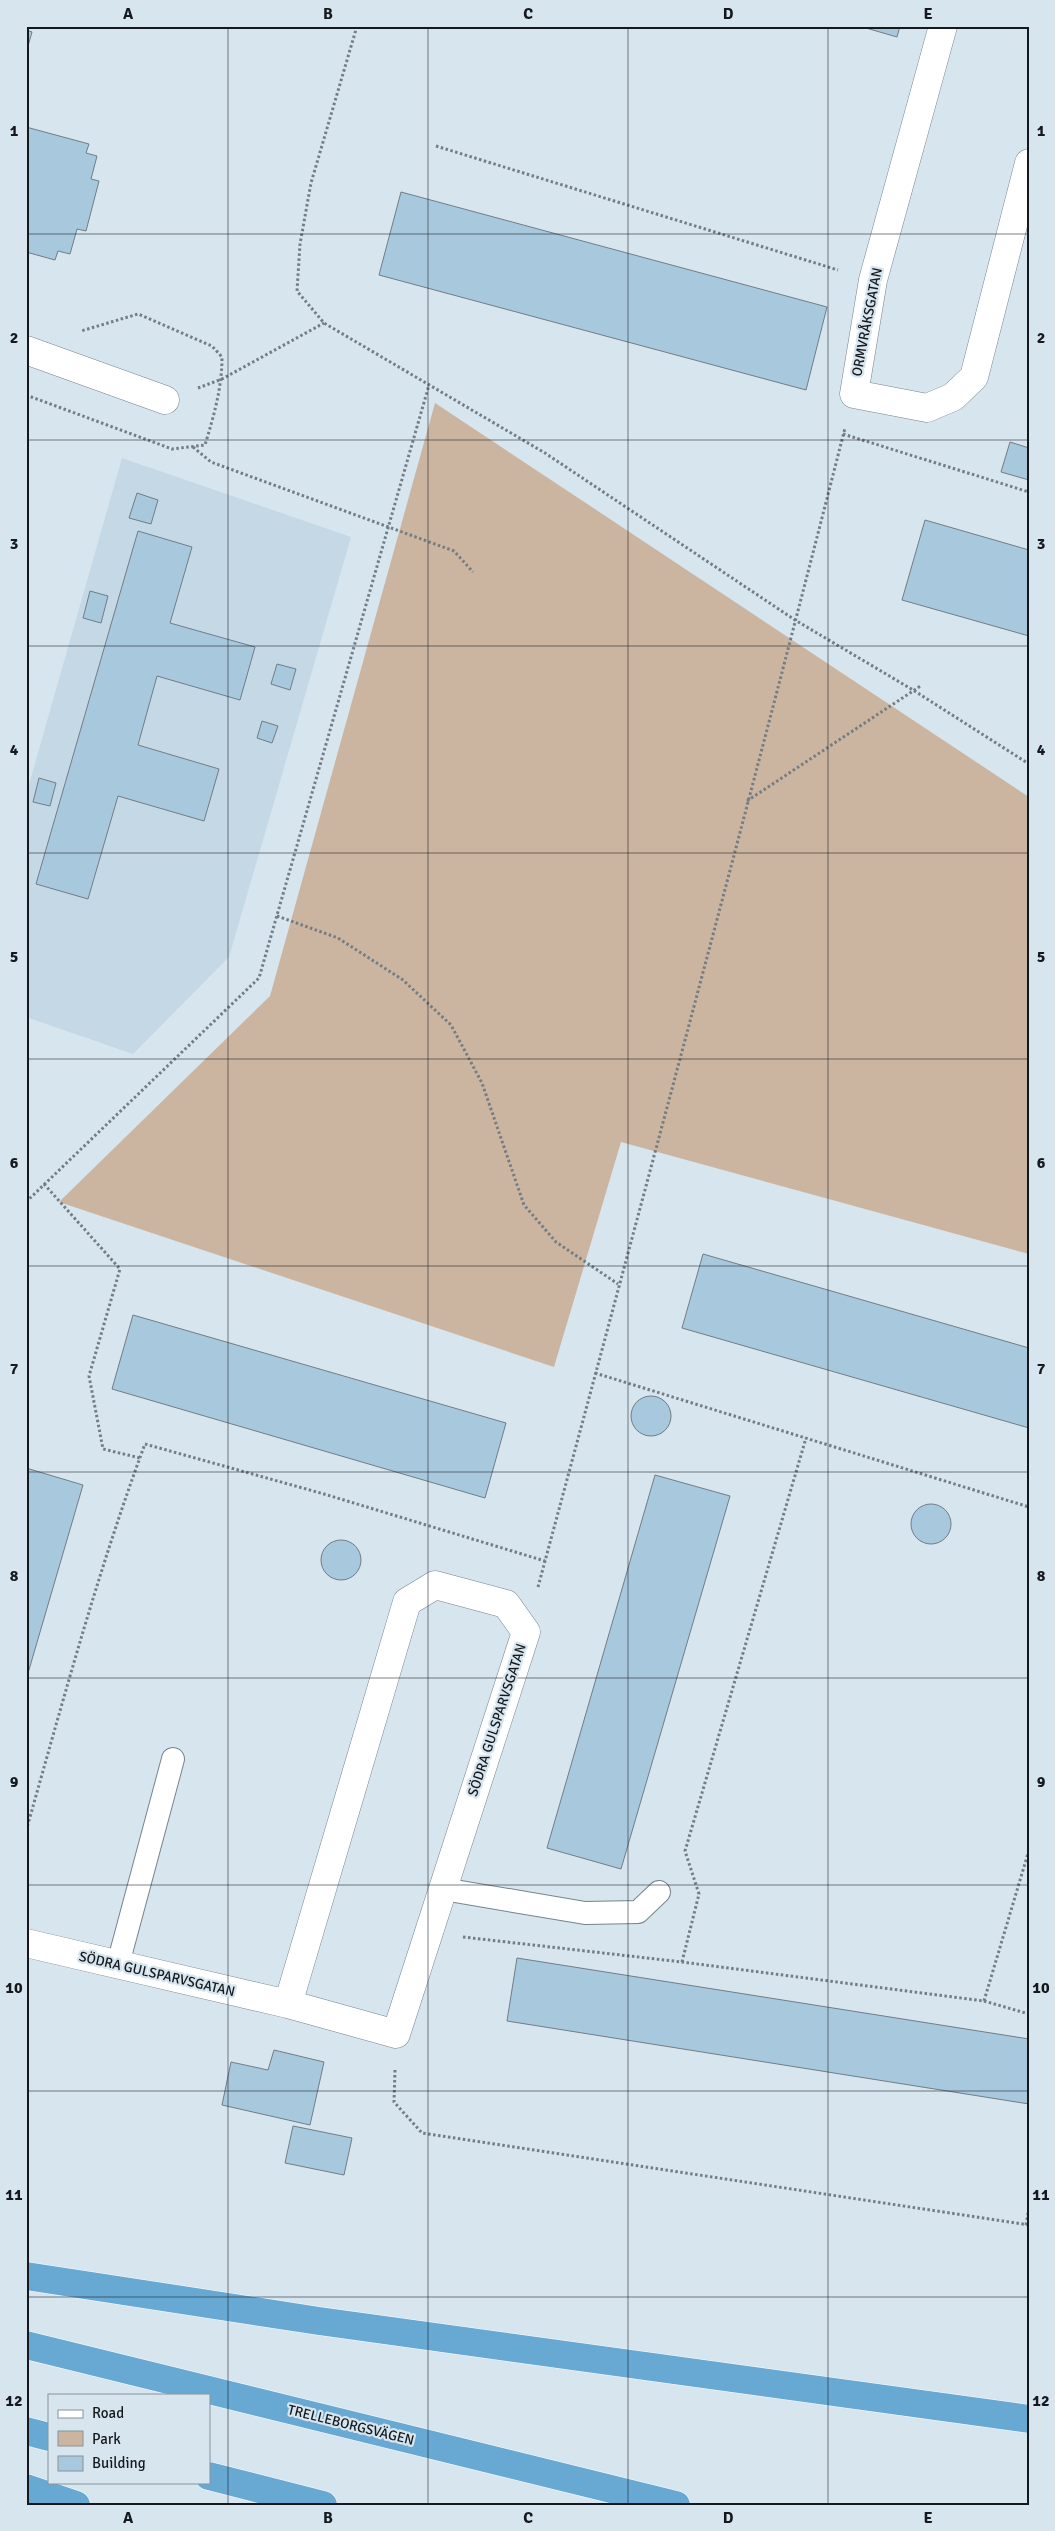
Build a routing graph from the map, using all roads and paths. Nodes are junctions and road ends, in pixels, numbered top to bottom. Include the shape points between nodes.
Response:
1 (357, 26) edge
2 (943, 26) edge
3 (436, 146) dead end
4 (1029, 163) edge
5 (873, 280) junction
6 (324, 323) junction
7 (26, 350) edge
8 (429, 385) junction
9 (854, 394) junction
10 (165, 400) joint
11 (843, 434) junction
12 (192, 446) dead end
13 (1029, 492) edge
14 (388, 527) junction
15 (473, 572) dead end
16 (795, 620) junction
17 (922, 685) dead end
18 (913, 690) junction
19 (1029, 764) edge
20 (747, 802) junction
21 (277, 916) junction
22 (44, 1184) junction
23 (26, 1202) edge
24 (618, 1284) junction
25 (595, 1372) junction
26 (806, 1438) junction
27 (140, 1458) junction
28 (1029, 1507) edge
29 (545, 1561) junction
30 (526, 1632) junction
31 (173, 1759) dead end
32 (26, 1831) edge
33 (1029, 1850) edge
34 (443, 1889) junction
35 (659, 1892) dead end
36 (428, 1933) junction
37 (26, 1943) edge
38 (682, 1962) junction
39 (118, 1964) junction
40 (984, 2001) junction
41 (288, 2004) junction
42 (1029, 2014) edge
43 (396, 2034) junction
44 (1029, 2208) edge
45 (1027, 2225) edge
46 (26, 2276) edge
47 (26, 2345) edge
48 (1029, 2419) edge
49 (26, 2431) edge
50 (48, 2437) edge
51 (210, 2476) edge
52 (26, 2488) edge
53 (76, 2505) edge
54 (323, 2505) edge
55 (676, 2505) edge

1 - 6 path via 311,183 300,244 297,291
2 - 5 street, ORMVRÅKSGATAN
3 - 5 path
4 - 9 street, ORMVRÅKSGATAN via 974,377 953,397 927,408
5 - 9 street, ORMVRÅKSGATAN
6 - 8 path
6 - 10 path via 222,379
7 - 10 street
8 - 14 path
8 - 16 path via 545,453
9 - 11 path
11 - 13 path
11 - 16 path
12 - 14 path via 212,462
14 - 15 path via 454,551
14 - 21 path
16 - 18 path
16 - 20 path
17 - 18 path
18 - 19 path
18 - 20 path
20 - 24 path
21 - 22 path via 259,978
21 - 24 path via 338,938 403,980 451,1025 482,1083 524,1205 556,1242
22 - 23 path
22 - 27 path via 120,1269 89,1376 103,1449
24 - 25 path
25 - 26 path
25 - 29 path
26 - 28 path
26 - 38 path via 685,1851 700,1894
27 - 29 path via 145,1444
27 - 32 path via 68,1682
29 - 30 path
30 - 34 street, SÖDRA GULSPARVSGATAN
30 - 41 street, SÖDRA GULSPARVSGATAN via 506,1604 435,1585 406,1602
31 - 39 lane
33 - 40 path
34 - 35 lane via 585,1913 638,1912
34 - 36 street, SÖDRA GULSPARVSGATAN
36 - 38 path
36 - 43 street, SÖDRA GULSPARVSGATAN
37 - 39 street, SÖDRA GULSPARVSGATAN
38 - 40 path
39 - 41 street, SÖDRA GULSPARVSGATAN
40 - 42 path
41 - 43 street, SÖDRA GULSPARVSGATAN
43 - 45 path via 394,2102 422,2133
44 - 45 path
46 - 48 highway via 348,2325
47 - 55 highway, TRELLEBORGSVÄGEN
49 - 50 highway
51 - 54 highway
52 - 53 highway

